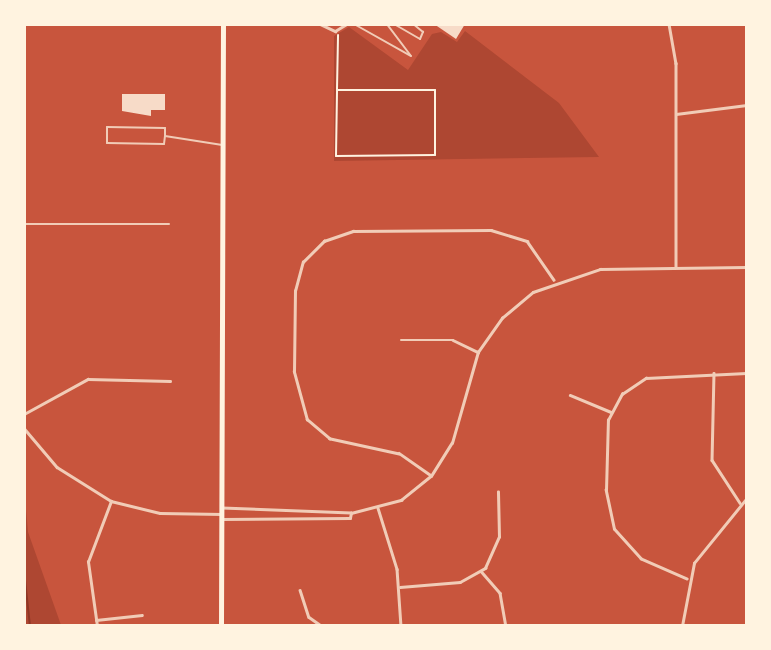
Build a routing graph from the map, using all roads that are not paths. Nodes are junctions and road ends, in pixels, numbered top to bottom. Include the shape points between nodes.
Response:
1 (223, 24) edge
2 (320, 24) edge
3 (354, 24) edge
4 (366, 24) edge
5 (387, 24) edge
6 (394, 24) edge
7 (413, 24) edge
8 (669, 24) edge
9 (346, 25) edge
10 (363, 29) junction
11 (747, 105) edge
12 (676, 114) junction
13 (164, 136) junction
14 (223, 145) junction
15 (24, 224) edge
16 (169, 224) dead end
17 (676, 267) junction
18 (747, 267) edge
19 (554, 280) junction
20 (401, 340) dead end
21 (478, 352) junction
22 (713, 373) junction
23 (747, 373) edge
24 (170, 381) dead end
25 (570, 395) dead end
26 (611, 412) junction
27 (24, 414) edge
28 (24, 428) edge
29 (431, 476) junction
30 (498, 492) dead end
31 (747, 499) edge
32 (111, 501) junction
33 (741, 504) junction
34 (378, 508) junction
35 (351, 513) junction
36 (222, 514) junction
37 (481, 571) junction
38 (687, 579) junction
39 (400, 587) junction
40 (300, 590) dead end
41 (142, 615) dead end
42 (96, 620) junction
43 (97, 625) edge
44 (221, 625) edge
45 (321, 625) edge
46 (401, 625) edge
47 (506, 625) edge
48 (682, 625) edge

1 - 14 main road
2 - 9 street via 335,31
3 - 10 lane
4 - 10 lane
5 - 10 lane via 411,56
6 - 7 lane via 420,39 423,32
8 - 12 street
11 - 12 street
12 - 17 street
13 - 13 lane via 164,144 107,143 107,127 165,128
13 - 14 lane
14 - 36 main road
15 - 16 street
17 - 18 street
17 - 19 street via 600,269
19 - 21 street via 512,308
19 - 29 street via 527,241 491,230 342,233 315,247 303,262 295,291 294,372 307,420 330,439 398,454
20 - 21 street via 453,340
21 - 29 street via 452,443
22 - 23 street
22 - 26 street via 646,378 622,394
22 - 33 street via 712,460
24 - 27 street via 88,379
25 - 26 street
26 - 38 street via 606,490 614,529 641,559
28 - 32 street via 57,467
29 - 34 street via 410,495
30 - 37 street via 498,543
31 - 33 street
32 - 36 street via 160,513
32 - 42 street via 89,556
33 - 38 street
34 - 35 street
34 - 39 street
35 - 36 street
35 - 36 street via 350,518
36 - 44 main road
37 - 39 street via 450,584
37 - 47 street via 500,593
38 - 48 street
39 - 46 street
40 - 45 street via 309,617
41 - 42 street
42 - 43 street

